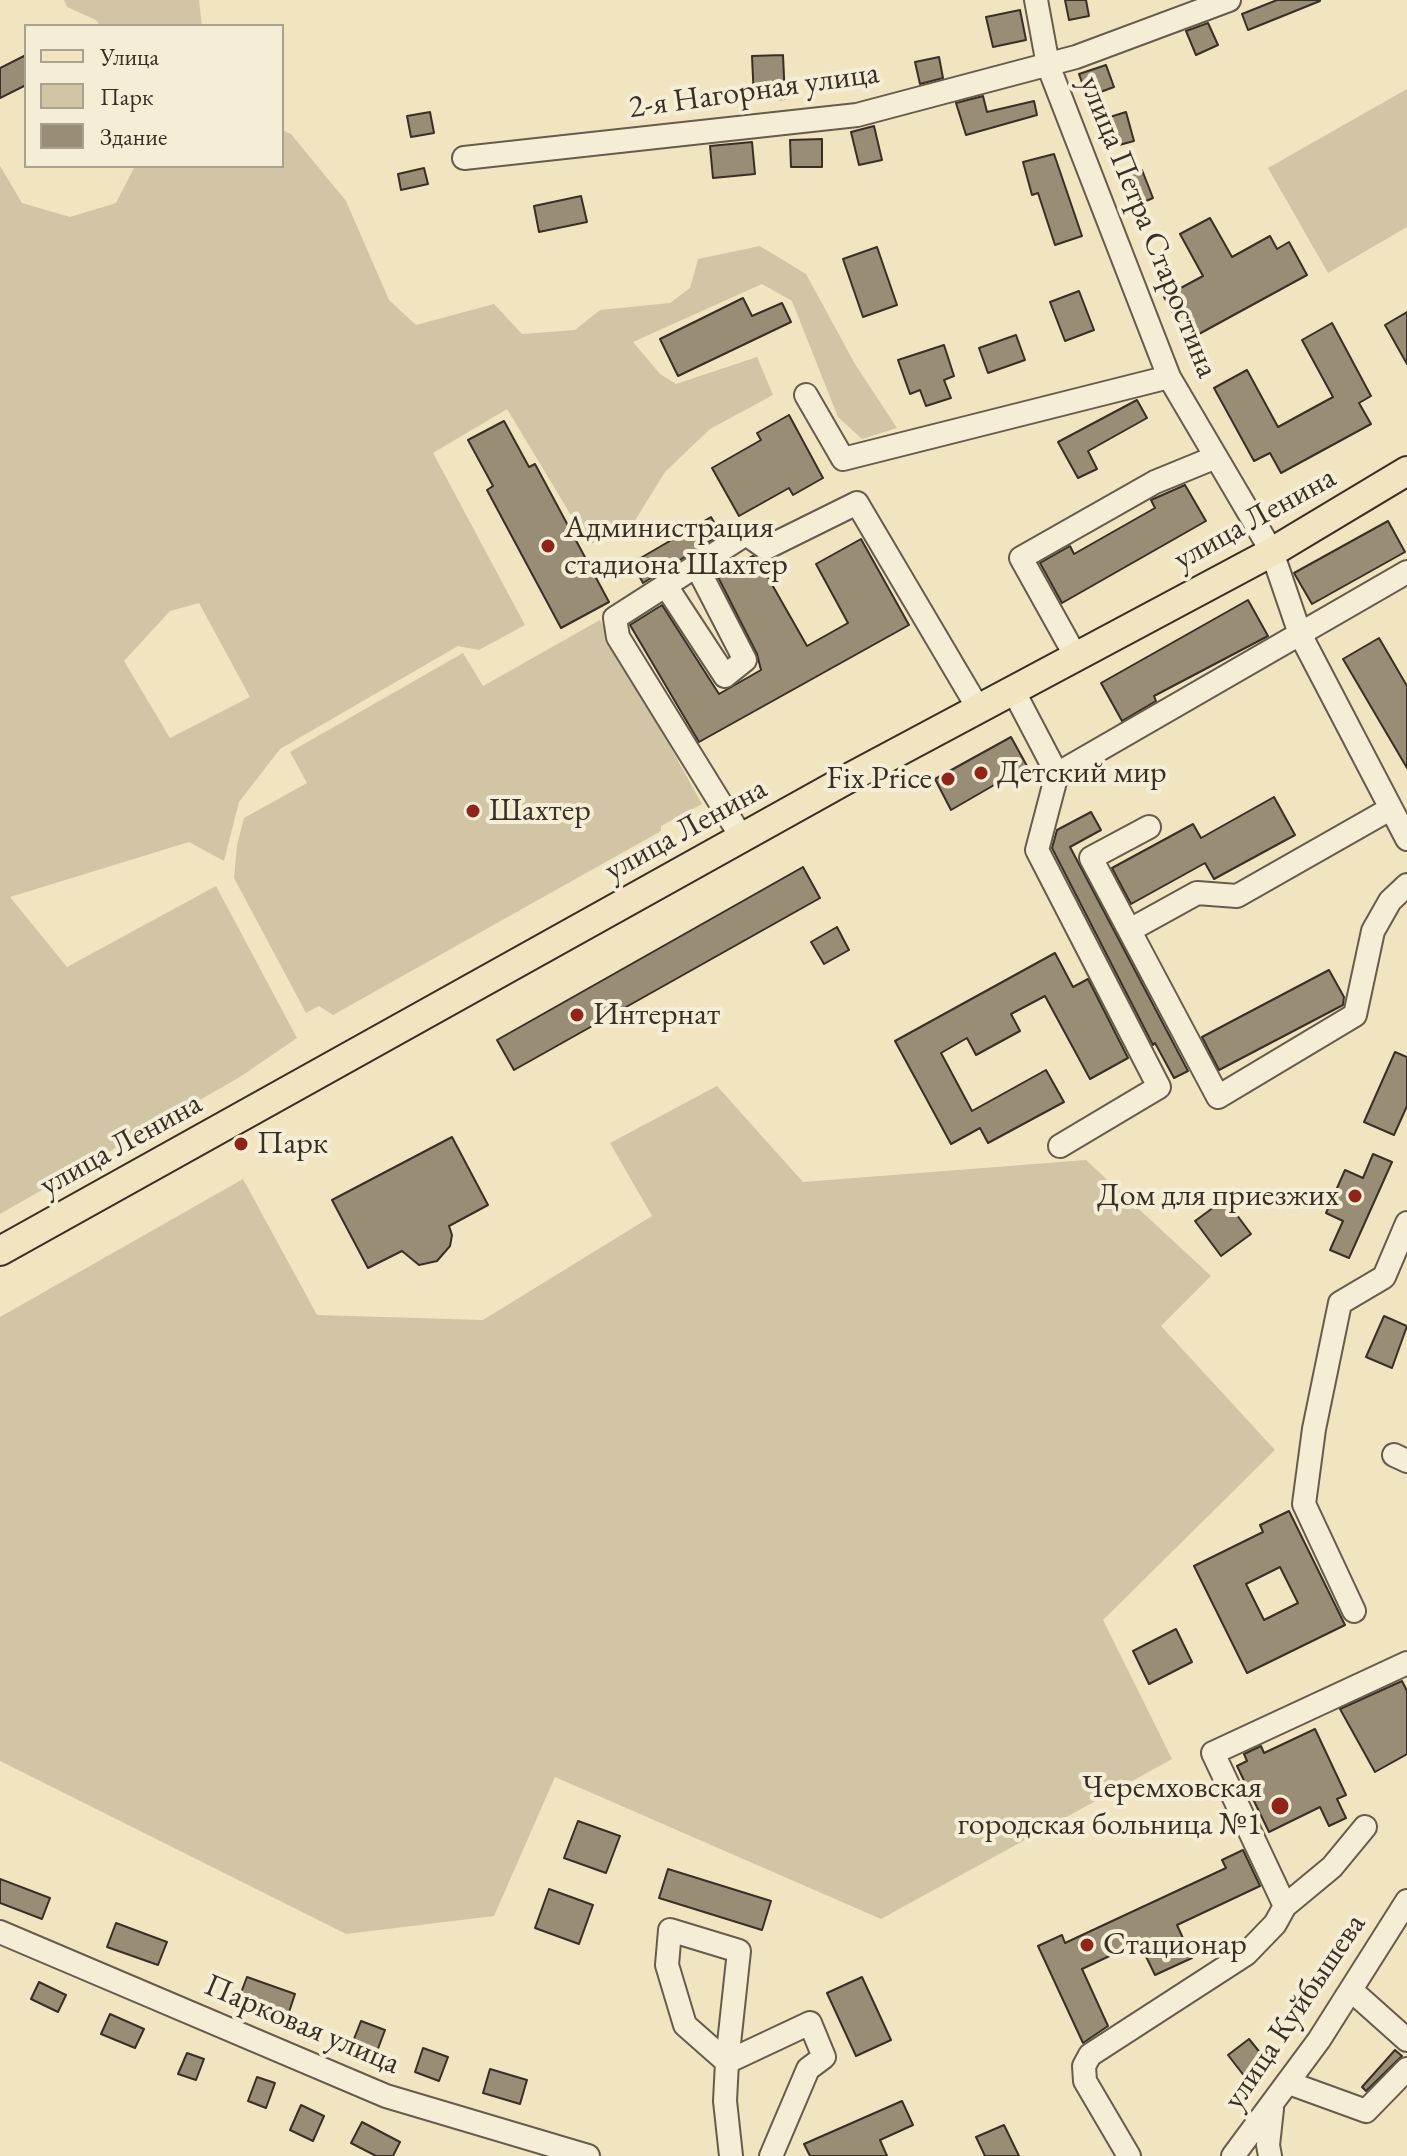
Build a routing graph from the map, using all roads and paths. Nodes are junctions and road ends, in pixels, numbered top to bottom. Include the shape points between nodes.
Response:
1 (1036, 0) edge
2 (1229, 0) edge
3 (1048, 65) junction
4 (464, 158) dead end
5 (1169, 377) junction
6 (806, 395) dead end
7 (1216, 457) junction
8 (1407, 471) edge
9 (1272, 552) junction
10 (697, 567) junction
11 (1407, 572) edge
12 (666, 586) junction
13 (1300, 634) junction
14 (1075, 655) junction
15 (1013, 690) junction
16 (978, 708) junction
17 (1057, 774) junction
18 (1390, 809) junction
19 (1149, 827) dead end
20 (742, 838) junction
21 (1407, 839) edge
22 (1407, 885) edge
23 (1130, 930) junction
24 (1060, 1146) dead end
25 (1407, 1223) edge
26 (0, 1251) edge
27 (1354, 1611) dead end
28 (1407, 1663) edge
29 (1365, 1827) dead end
30 (1407, 1901) edge
31 (1285, 1906) junction
32 (0, 1932) edge
33 (1351, 1990) junction
34 (1407, 2040) edge
35 (727, 2062) junction
36 (1407, 2069) edge
37 (1289, 2083) junction
38 (1272, 2108) junction
39 (588, 2156) edge
40 (731, 2156) edge
41 (771, 2156) edge
42 (1129, 2156) edge
43 (1233, 2156) edge
44 (1251, 2156) edge
45 (1270, 2156) edge

1 - 3 street, улица Петра Старостина
2 - 3 street, 2-я Нагорная улица
3 - 4 street, 2-я Нагорная улица via 857,115
3 - 5 street, улица Петра Старостина
5 - 6 street via 843,459
5 - 7 street, улица Петра Старостина
7 - 9 street, улица Петра Старостина
7 - 14 street via 1155,482 1021,558
8 - 9 main road, улица Ленина
9 - 13 street, улица Петра Старостина
9 - 14 main road, улица Ленина
10 - 12 street
10 - 12 street via 745,660 725,676
10 - 16 street via 746,534 766,548 857,503
11 - 13 street
12 - 20 street via 615,618 618,637
13 - 17 street
13 - 18 street, улица Петра Старостина
14 - 15 main road, улица Ленина
15 - 16 main road, улица Ленина
15 - 17 street
16 - 20 main road, улица Ленина
17 - 24 street via 1037,850 1159,1087
18 - 21 street, улица Петра Старостина
18 - 23 street via 1237,896 1197,893
19 - 23 street via 1091,858
20 - 26 main road, улица Ленина
22 - 23 street via 1390,901 1373,931 1355,1015 1218,1097
25 - 27 street via 1384,1277 1340,1303 1314,1429 1304,1504
28 - 31 street via 1213,1753
29 - 31 street via 1332,1867
30 - 33 street, улица Куйбышева
31 - 42 street via 1246,1954 1090,2055 1085,2081
32 - 39 street, Парковая улица via 386,2096
33 - 34 street
33 - 37 street, улица Куйбышева
35 - 35 street via 685,2025 667,1965 670,1930 739,1951
35 - 40 street
35 - 41 street via 810,2023 824,2057 808,2069
36 - 37 street via 1366,2111
37 - 38 street, улица Куйбышева
38 - 43 street, улица Куйбышева
38 - 44 street
38 - 45 street

